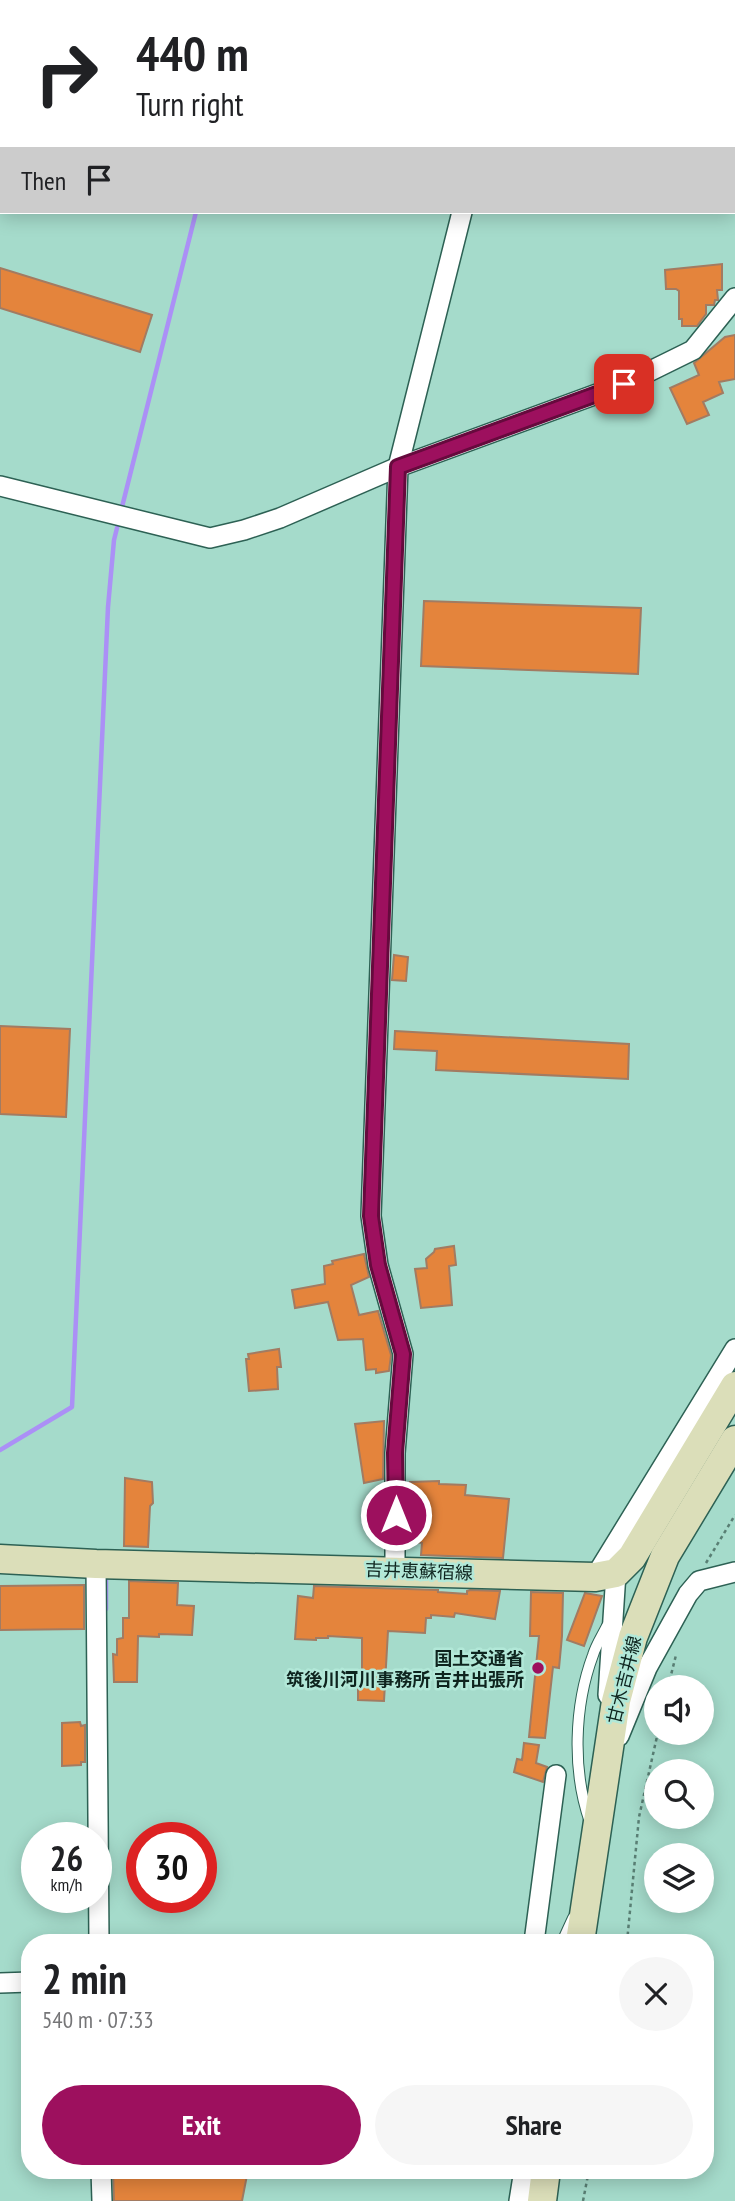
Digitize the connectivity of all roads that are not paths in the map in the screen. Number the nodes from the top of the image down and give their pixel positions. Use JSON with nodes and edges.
{"nodes":[{"id":1,"x":461,"y":214,"type":"edge"},
{"id":2,"x":735,"y":298,"type":"edge"},
{"id":3,"x":398,"y":467,"type":"junction"},
{"id":4,"x":0,"y":486,"type":"edge"},
{"id":5,"x":735,"y":1349,"type":"edge"},
{"id":6,"x":735,"y":1386,"type":"edge"},
{"id":7,"x":735,"y":1440,"type":"edge"},
{"id":8,"x":0,"y":1559,"type":"edge"},
{"id":9,"x":96,"y":1564,"type":"junction"},
{"id":10,"x":396,"y":1570,"type":"junction"},
{"id":11,"x":735,"y":1572,"type":"edge"},
{"id":12,"x":606,"y":1575,"type":"junction"},
{"id":13,"x":614,"y":1613,"type":"junction"},
{"id":14,"x":556,"y":1774,"type":"dead end"},
{"id":15,"x":602,"y":1779,"type":"junction"},
{"id":16,"x":596,"y":1840,"type":"junction"},
{"id":17,"x":588,"y":1886,"type":"junction"},
{"id":18,"x":99,"y":1934,"type":"edge"},
{"id":19,"x":535,"y":1934,"type":"edge"},
{"id":20,"x":566,"y":1934,"type":"edge"},
{"id":21,"x":581,"y":1934,"type":"edge"},
{"id":22,"x":21,"y":1982,"type":"edge"},
{"id":23,"x":0,"y":1983,"type":"edge"},
{"id":24,"x":102,"y":2179,"type":"edge"},
{"id":25,"x":523,"y":2179,"type":"edge"},
{"id":26,"x":545,"y":2179,"type":"edge"},
{"id":27,"x":102,"y":2201,"type":"edge"},
{"id":28,"x":519,"y":2201,"type":"edge"},
{"id":29,"x":542,"y":2201,"type":"edge"}],
"edges":[{"from":1,"to":3,"type":"street"},
{"from":2,"to":3,"type":"street"},
{"from":3,"to":4,"type":"street"},
{"from":3,"to":10,"type":"street"},
{"from":5,"to":12,"type":"street"},
{"from":6,"to":12,"type":"main road"},
{"from":7,"to":15,"type":"main road","name":"甘木吉井線"},
{"from":8,"to":9,"type":"main road","name":"吉井恵蘇宿線"},
{"from":9,"to":10,"type":"main road","name":"吉井恵蘇宿線"},
{"from":9,"to":18,"type":"street"},
{"from":10,"to":12,"type":"main road","name":"吉井恵蘇宿線"},
{"from":11,"to":15,"type":"street"},
{"from":12,"to":13,"type":"street"},
{"from":13,"to":15,"type":"street"},
{"from":13,"to":16,"type":"lane"},
{"from":14,"to":19,"type":"street"},
{"from":15,"to":16,"type":"main road","name":"甘木吉井線"},
{"from":16,"to":17,"type":"main road","name":"甘木吉井線"},
{"from":17,"to":20,"type":"lane"},
{"from":17,"to":21,"type":"main road","name":"甘木吉井線"},
{"from":22,"to":23,"type":"street"},
{"from":24,"to":27,"type":"street"},
{"from":25,"to":28,"type":"street"},
{"from":26,"to":29,"type":"main road"}]}
